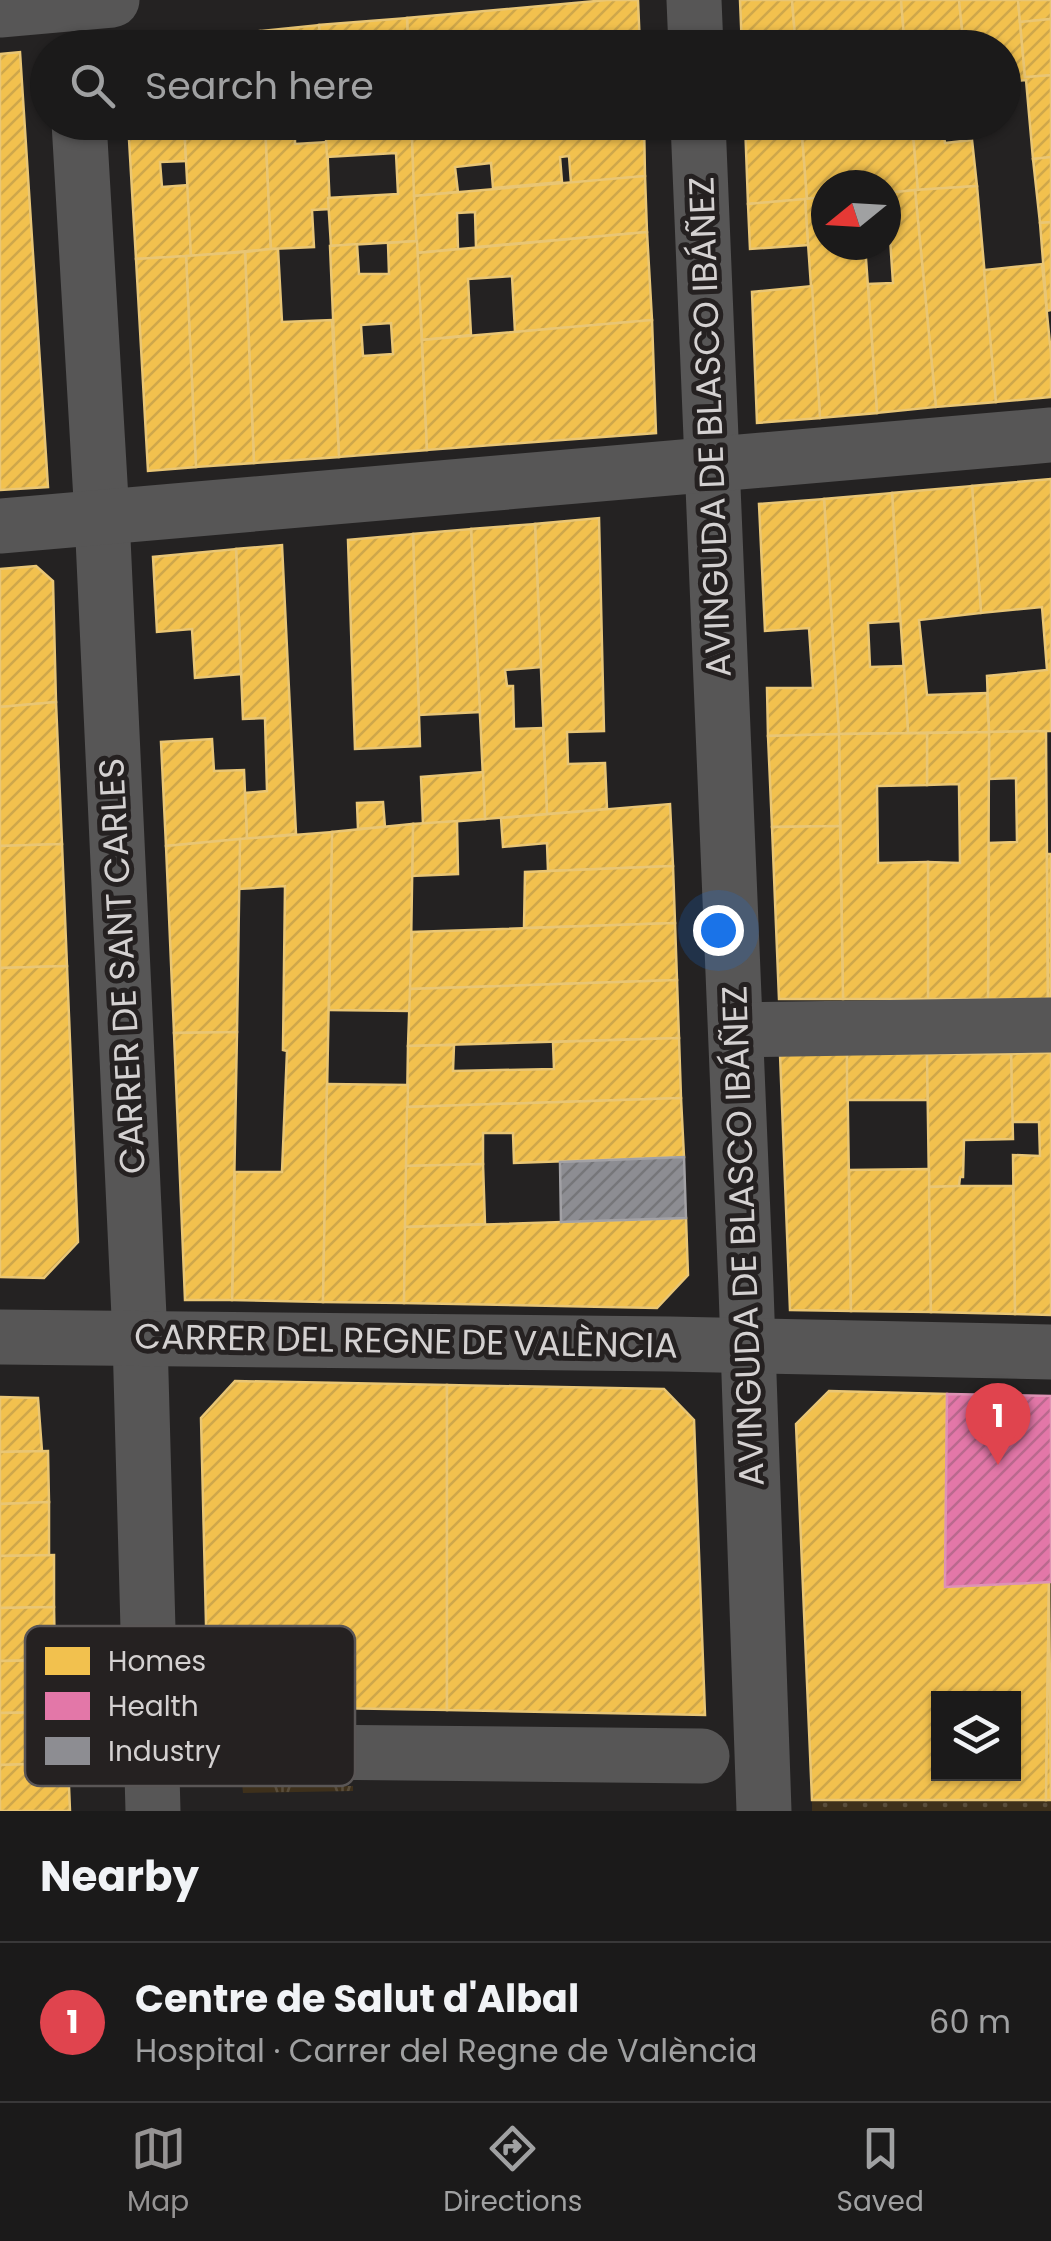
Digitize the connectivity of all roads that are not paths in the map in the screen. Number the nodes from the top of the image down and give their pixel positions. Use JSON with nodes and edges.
{"nodes":[{"id":1,"x":694,"y":0,"type":"edge"},
{"id":2,"x":0,"y":10,"type":"edge"},
{"id":3,"x":82,"y":13,"type":"edge"},
{"id":4,"x":695,"y":30,"type":"edge"},
{"id":5,"x":80,"y":140,"type":"edge"},
{"id":6,"x":699,"y":140,"type":"edge"},
{"id":7,"x":1051,"y":435,"type":"edge"},
{"id":8,"x":710,"y":465,"type":"junction"},
{"id":9,"x":102,"y":516,"type":"junction"},
{"id":10,"x":0,"y":526,"type":"edge"},
{"id":11,"x":1051,"y":1025,"type":"edge"},
{"id":12,"x":736,"y":1030,"type":"junction"},
{"id":13,"x":0,"y":1337,"type":"edge"},
{"id":14,"x":140,"y":1338,"type":"junction"},
{"id":15,"x":748,"y":1345,"type":"junction"},
{"id":16,"x":1051,"y":1352,"type":"edge"},
{"id":17,"x":148,"y":1626,"type":"edge"},
{"id":18,"x":355,"y":1752,"type":"edge"},
{"id":19,"x":702,"y":1756,"type":"dead end"},
{"id":20,"x":152,"y":1786,"type":"edge"},
{"id":21,"x":153,"y":1811,"type":"edge"},
{"id":22,"x":764,"y":1811,"type":"edge"}],
"edges":[{"from":1,"to":4,"type":"street"},
{"from":2,"to":3,"type":"street"},
{"from":5,"to":9,"type":"street","name":"CARRER DE SANT CARLES"},
{"from":6,"to":8,"type":"street","name":"AVINGUDA DE BLASCO IBÁÑEZ"},
{"from":7,"to":8,"type":"street"},
{"from":8,"to":9,"type":"street"},
{"from":8,"to":12,"type":"street","name":"AVINGUDA DE BLASCO IBÁÑEZ"},
{"from":9,"to":10,"type":"street"},
{"from":9,"to":14,"type":"street","name":"CARRER DE SANT CARLES"},
{"from":11,"to":12,"type":"street"},
{"from":12,"to":15,"type":"street","name":"AVINGUDA DE BLASCO IBÁÑEZ"},
{"from":13,"to":14,"type":"street","name":"CARRER DEL REGNE DE VALÈNCIA"},
{"from":14,"to":15,"type":"street","name":"CARRER DEL REGNE DE VALÈNCIA"},
{"from":14,"to":17,"type":"street","name":"CARRER DE SANT CARLES"},
{"from":15,"to":16,"type":"street","name":"CARRER DEL REGNE DE VALÈNCIA"},
{"from":15,"to":22,"type":"street","name":"AVINGUDA DE BLASCO IBÁÑEZ"},
{"from":18,"to":19,"type":"street"},
{"from":20,"to":21,"type":"street","name":"CARRER DE SANT CARLES"}]}
